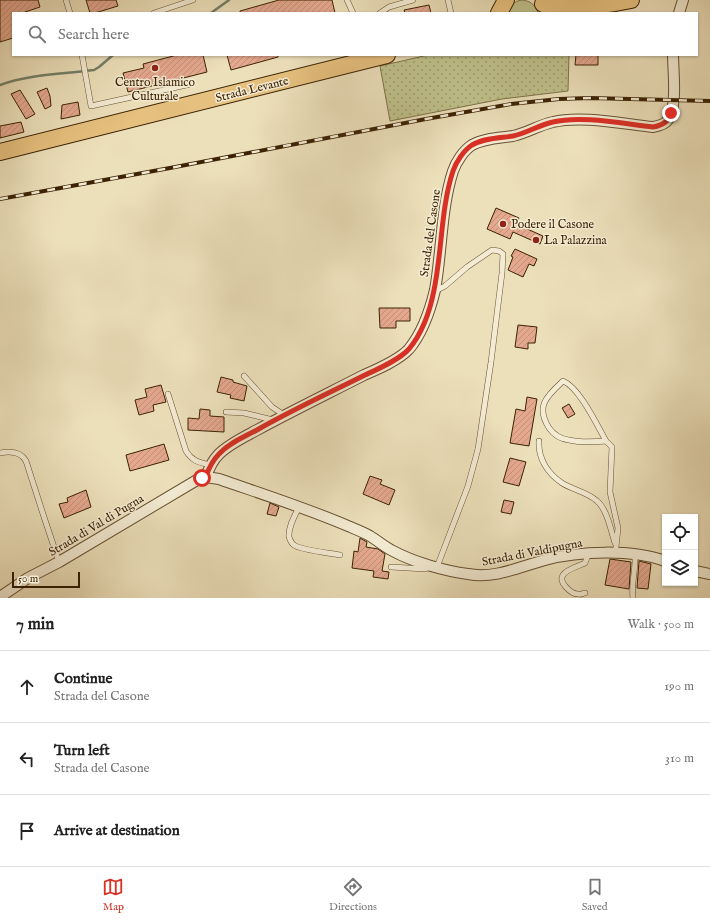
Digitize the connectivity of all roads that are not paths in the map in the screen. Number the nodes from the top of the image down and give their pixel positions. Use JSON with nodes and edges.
{"nodes":[{"id":1,"x":66,"y":0,"type":"edge"},
{"id":2,"x":193,"y":0,"type":"edge"},
{"id":3,"x":347,"y":0,"type":"edge"},
{"id":4,"x":413,"y":0,"type":"edge"},
{"id":5,"x":448,"y":0,"type":"edge"},
{"id":6,"x":506,"y":0,"type":"edge"},
{"id":7,"x":630,"y":0,"type":"edge"},
{"id":8,"x":683,"y":0,"type":"edge"},
{"id":9,"x":543,"y":6,"type":"edge"},
{"id":10,"x":583,"y":6,"type":"junction"},
{"id":11,"x":70,"y":12,"type":"edge"},
{"id":12,"x":157,"y":12,"type":"edge"},
{"id":13,"x":353,"y":12,"type":"edge"},
{"id":14,"x":382,"y":12,"type":"edge"},
{"id":15,"x":451,"y":12,"type":"edge"},
{"id":16,"x":500,"y":12,"type":"edge"},
{"id":17,"x":568,"y":12,"type":"edge"},
{"id":18,"x":679,"y":12,"type":"edge"},
{"id":19,"x":82,"y":56,"type":"edge"},
{"id":20,"x":379,"y":56,"type":"edge"},
{"id":21,"x":673,"y":56,"type":"edge"},
{"id":22,"x":191,"y":84,"type":"dead end"},
{"id":23,"x":0,"y":152,"type":"edge"},
{"id":24,"x":434,"y":291,"type":"junction"},
{"id":25,"x":244,"y":376,"type":"dead end"},
{"id":26,"x":168,"y":394,"type":"dead end"},
{"id":27,"x":226,"y":412,"type":"dead end"},
{"id":28,"x":284,"y":416,"type":"junction"},
{"id":29,"x":274,"y":420,"type":"junction"},
{"id":30,"x":539,"y":441,"type":"dead end"},
{"id":31,"x":606,"y":441,"type":"junction"},
{"id":32,"x":0,"y":453,"type":"edge"},
{"id":33,"x":210,"y":465,"type":"junction"},
{"id":34,"x":206,"y":476,"type":"junction"},
{"id":35,"x":298,"y":507,"type":"junction"},
{"id":36,"x":617,"y":550,"type":"junction"},
{"id":37,"x":589,"y":554,"type":"junction"},
{"id":38,"x":340,"y":555,"type":"dead end"},
{"id":39,"x":635,"y":555,"type":"junction"},
{"id":40,"x":662,"y":560,"type":"edge"},
{"id":41,"x":59,"y":562,"type":"junction"},
{"id":42,"x":435,"y":566,"type":"junction"},
{"id":43,"x":391,"y":567,"type":"dead end"},
{"id":44,"x":698,"y":572,"type":"edge"},
{"id":45,"x":710,"y":574,"type":"edge"},
{"id":46,"x":585,"y":593,"type":"dead end"},
{"id":47,"x":0,"y":597,"type":"edge"},
{"id":48,"x":633,"y":598,"type":"edge"}],
"edges":[{"from":1,"to":11,"type":"lane"},
{"from":2,"to":12,"type":"lane"},
{"from":3,"to":13,"type":"lane"},
{"from":4,"to":14,"type":"lane"},
{"from":5,"to":15,"type":"lane"},
{"from":6,"to":16,"type":"main road"},
{"from":7,"to":10,"type":"main road"},
{"from":8,"to":18,"type":"street"},
{"from":9,"to":10,"type":"main road"},
{"from":10,"to":17,"type":"main road"},
{"from":19,"to":22,"type":"lane"},
{"from":20,"to":23,"type":"main road","name":"Strada Levante"},
{"from":21,"to":24,"type":"street","name":"Strada del Casone"},
{"from":24,"to":28,"type":"street","name":"Strada del Casone"},
{"from":24,"to":42,"type":"lane"},
{"from":25,"to":28,"type":"lane"},
{"from":26,"to":33,"type":"lane"},
{"from":27,"to":29,"type":"lane"},
{"from":28,"to":29,"type":"street","name":"Strada del Casone"},
{"from":29,"to":33,"type":"street","name":"Strada del Casone"},
{"from":30,"to":36,"type":"lane"},
{"from":31,"to":31,"type":"lane"},
{"from":31,"to":36,"type":"lane"},
{"from":32,"to":41,"type":"lane"},
{"from":33,"to":34,"type":"street","name":"Strada del Casone"},
{"from":34,"to":35,"type":"street","name":"Strada di Valdipugna"},
{"from":34,"to":41,"type":"street","name":"Strada di Val di Pugna"},
{"from":35,"to":38,"type":"lane"},
{"from":35,"to":42,"type":"street","name":"Strada di Valdipugna"},
{"from":36,"to":37,"type":"street","name":"Strada di Valdipugna"},
{"from":36,"to":39,"type":"street","name":"Strada di Valdipugna"},
{"from":37,"to":42,"type":"street","name":"Strada di Valdipugna"},
{"from":37,"to":46,"type":"lane"},
{"from":39,"to":40,"type":"street","name":"Strada di Valdipugna"},
{"from":39,"to":48,"type":"lane"},
{"from":41,"to":47,"type":"street","name":"Strada di Val di Pugna"},
{"from":42,"to":43,"type":"lane"},
{"from":44,"to":45,"type":"street"}]}
